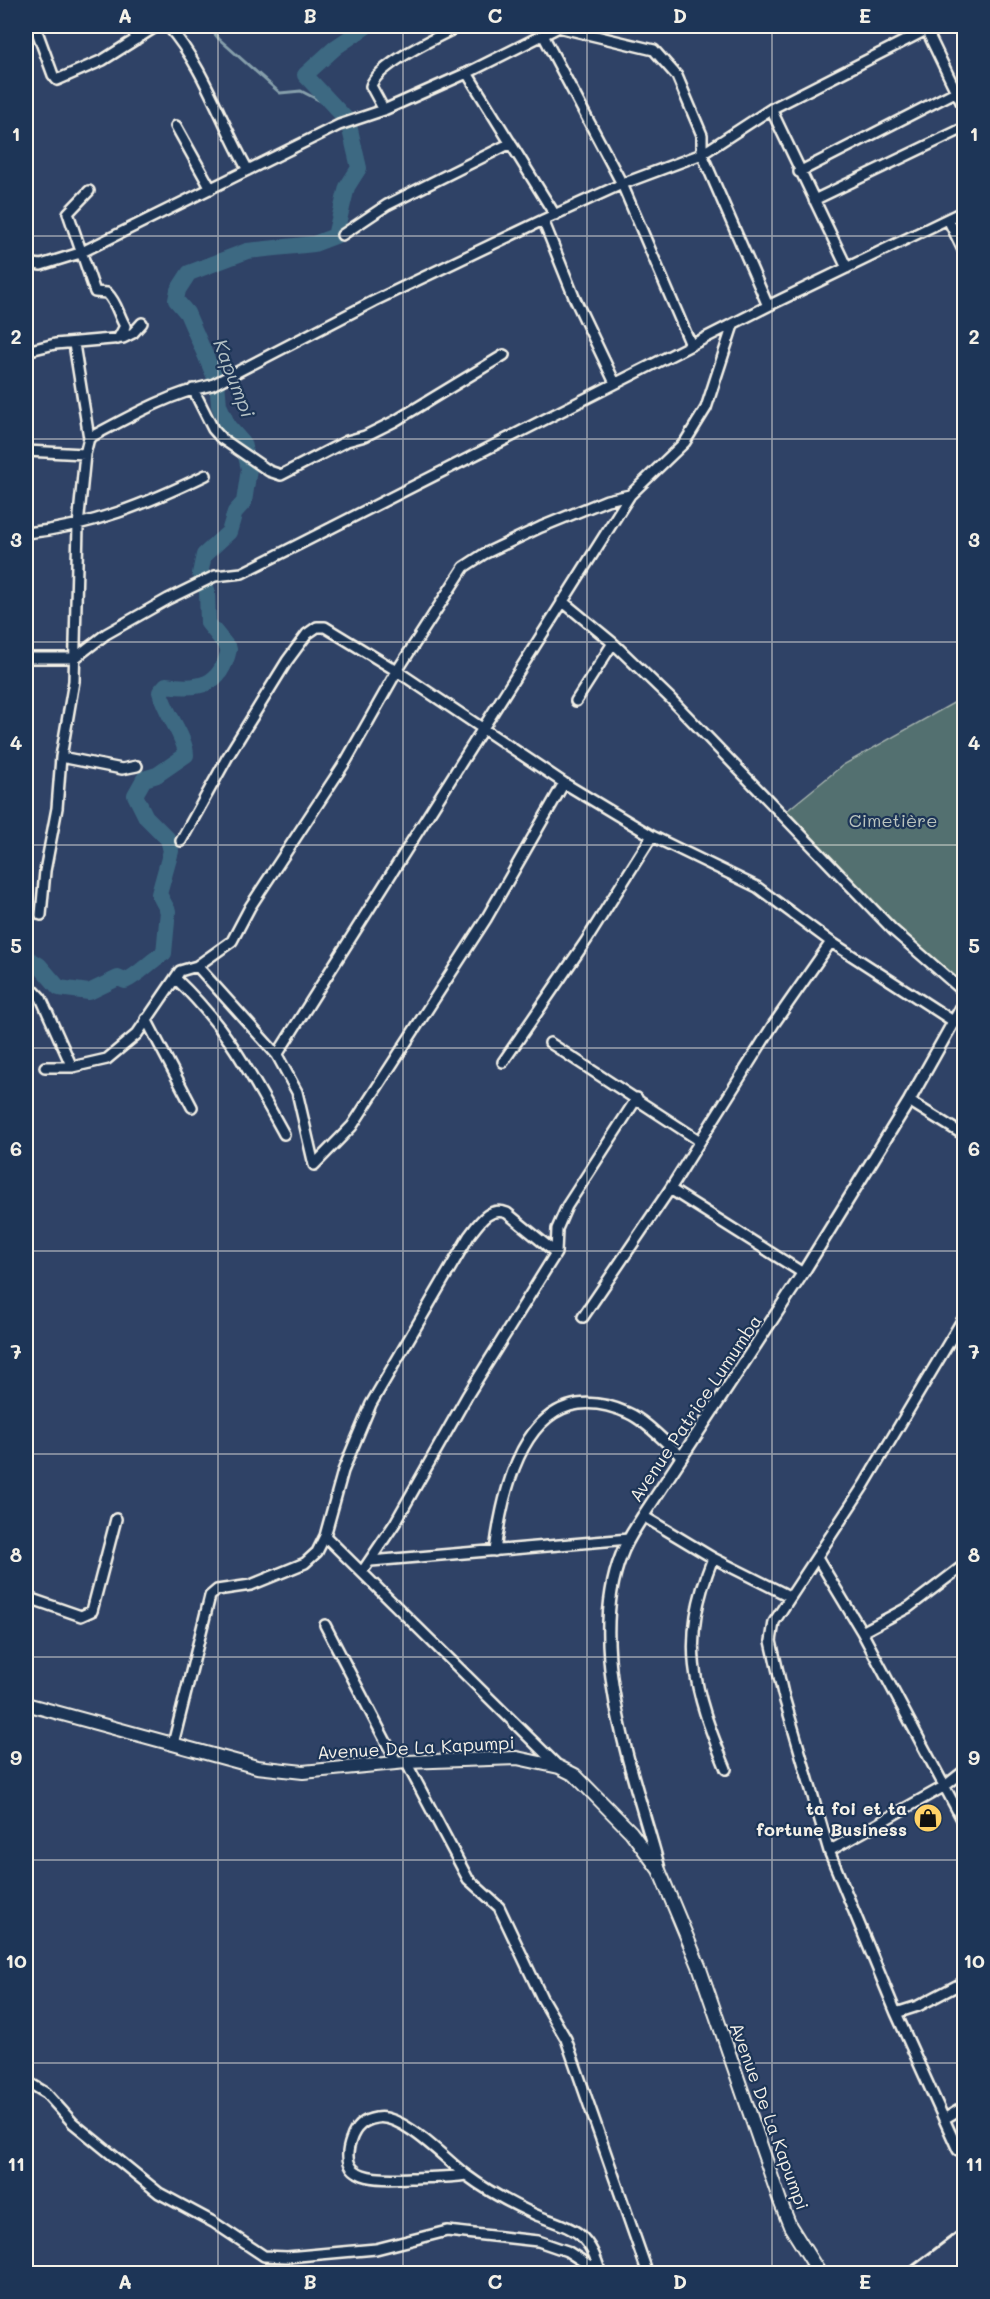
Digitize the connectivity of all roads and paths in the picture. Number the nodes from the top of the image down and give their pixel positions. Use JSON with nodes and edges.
{"nodes":[{"id":1,"x":35,"y":26,"type":"edge"},
{"id":2,"x":130,"y":26,"type":"edge"},
{"id":3,"x":158,"y":26,"type":"edge"},
{"id":4,"x":168,"y":26,"type":"edge"},
{"id":5,"x":460,"y":26,"type":"edge"},
{"id":6,"x":559,"y":26,"type":"edge"},
{"id":7,"x":925,"y":28,"type":"edge"},
{"id":8,"x":543,"y":35,"type":"junction"},
{"id":9,"x":137,"y":39,"type":"junction"},
{"id":10,"x":467,"y":73,"type":"junction"},
{"id":11,"x":957,"y":91,"type":"junction"},
{"id":12,"x":964,"y":108,"type":"edge"},
{"id":13,"x":771,"y":109,"type":"junction"},
{"id":14,"x":384,"y":110,"type":"junction"},
{"id":15,"x":176,"y":126,"type":"dead end"},
{"id":16,"x":964,"y":128,"type":"edge"},
{"id":17,"x":511,"y":143,"type":"junction"},
{"id":18,"x":702,"y":154,"type":"junction"},
{"id":19,"x":248,"y":170,"type":"junction"},
{"id":20,"x":799,"y":172,"type":"junction"},
{"id":21,"x":622,"y":184,"type":"junction"},
{"id":22,"x":211,"y":189,"type":"junction"},
{"id":23,"x":89,"y":191,"type":"dead end"},
{"id":24,"x":814,"y":200,"type":"junction"},
{"id":25,"x":964,"y":211,"type":"edge"},
{"id":26,"x":555,"y":215,"type":"junction"},
{"id":27,"x":948,"y":219,"type":"junction"},
{"id":28,"x":543,"y":220,"type":"junction"},
{"id":29,"x":342,"y":235,"type":"dead end"},
{"id":30,"x":964,"y":252,"type":"edge"},
{"id":31,"x":80,"y":253,"type":"junction"},
{"id":32,"x":26,"y":263,"type":"edge"},
{"id":33,"x":847,"y":268,"type":"junction"},
{"id":34,"x":768,"y":306,"type":"junction"},
{"id":35,"x":142,"y":323,"type":"dead end"},
{"id":36,"x":733,"y":325,"type":"junction"},
{"id":37,"x":117,"y":339,"type":"junction"},
{"id":38,"x":74,"y":344,"type":"junction"},
{"id":39,"x":691,"y":345,"type":"junction"},
{"id":40,"x":26,"y":351,"type":"edge"},
{"id":41,"x":504,"y":355,"type":"dead end"},
{"id":42,"x":615,"y":383,"type":"junction"},
{"id":43,"x":194,"y":389,"type":"junction"},
{"id":44,"x":89,"y":438,"type":"junction"},
{"id":45,"x":26,"y":451,"type":"edge"},
{"id":46,"x":85,"y":454,"type":"junction"},
{"id":47,"x":206,"y":475,"type":"dead end"},
{"id":48,"x":630,"y":495,"type":"junction"},
{"id":49,"x":78,"y":525,"type":"junction"},
{"id":50,"x":26,"y":532,"type":"edge"},
{"id":51,"x":562,"y":601,"type":"junction"},
{"id":52,"x":613,"y":643,"type":"junction"},
{"id":53,"x":26,"y":658,"type":"edge"},
{"id":54,"x":75,"y":658,"type":"junction"},
{"id":55,"x":397,"y":671,"type":"junction"},
{"id":56,"x":576,"y":700,"type":"dead end"},
{"id":57,"x":482,"y":728,"type":"junction"},
{"id":58,"x":61,"y":757,"type":"junction"},
{"id":59,"x":137,"y":766,"type":"dead end"},
{"id":60,"x":564,"y":783,"type":"junction"},
{"id":61,"x":652,"y":836,"type":"junction"},
{"id":62,"x":182,"y":841,"type":"dead end"},
{"id":63,"x":41,"y":915,"type":"dead end"},
{"id":64,"x":831,"y":942,"type":"junction"},
{"id":65,"x":197,"y":966,"type":"junction"},
{"id":66,"x":175,"y":978,"type":"junction"},
{"id":67,"x":26,"y":982,"type":"edge"},
{"id":68,"x":964,"y":992,"type":"edge"},
{"id":69,"x":964,"y":1003,"type":"edge"},
{"id":70,"x":146,"y":1019,"type":"junction"},
{"id":71,"x":953,"y":1022,"type":"junction"},
{"id":72,"x":550,"y":1042,"type":"dead end"},
{"id":73,"x":277,"y":1055,"type":"junction"},
{"id":74,"x":504,"y":1062,"type":"dead end"},
{"id":75,"x":45,"y":1067,"type":"dead end"},
{"id":76,"x":72,"y":1067,"type":"junction"},
{"id":77,"x":637,"y":1098,"type":"junction"},
{"id":78,"x":909,"y":1101,"type":"junction"},
{"id":79,"x":192,"y":1107,"type":"dead end"},
{"id":80,"x":284,"y":1134,"type":"dead end"},
{"id":81,"x":964,"y":1135,"type":"edge"},
{"id":82,"x":700,"y":1141,"type":"junction"},
{"id":83,"x":670,"y":1189,"type":"junction"},
{"id":84,"x":556,"y":1253,"type":"junction"},
{"id":85,"x":803,"y":1273,"type":"junction"},
{"id":86,"x":584,"y":1317,"type":"dead end"},
{"id":87,"x":964,"y":1317,"type":"edge"},
{"id":88,"x":682,"y":1457,"type":"junction"},
{"id":89,"x":643,"y":1516,"type":"junction"},
{"id":90,"x":116,"y":1519,"type":"dead end"},
{"id":91,"x":325,"y":1536,"type":"junction"},
{"id":92,"x":629,"y":1539,"type":"junction"},
{"id":93,"x":495,"y":1551,"type":"junction"},
{"id":94,"x":817,"y":1557,"type":"junction"},
{"id":95,"x":713,"y":1558,"type":"junction"},
{"id":96,"x":371,"y":1561,"type":"junction"},
{"id":97,"x":964,"y":1565,"type":"edge"},
{"id":98,"x":362,"y":1572,"type":"junction"},
{"id":99,"x":789,"y":1596,"type":"junction"},
{"id":100,"x":26,"y":1600,"type":"edge"},
{"id":101,"x":325,"y":1625,"type":"dead end"},
{"id":102,"x":862,"y":1632,"type":"junction"},
{"id":103,"x":26,"y":1704,"type":"edge"},
{"id":104,"x":173,"y":1744,"type":"junction"},
{"id":105,"x":402,"y":1762,"type":"junction"},
{"id":106,"x":559,"y":1767,"type":"junction"},
{"id":107,"x":726,"y":1769,"type":"dead end"},
{"id":108,"x":964,"y":1771,"type":"edge"},
{"id":109,"x":945,"y":1786,"type":"junction"},
{"id":110,"x":964,"y":1823,"type":"edge"},
{"id":111,"x":829,"y":1851,"type":"junction"},
{"id":112,"x":659,"y":1870,"type":"junction"},
{"id":113,"x":964,"y":1982,"type":"edge"},
{"id":114,"x":896,"y":2013,"type":"junction"},
{"id":115,"x":26,"y":2081,"type":"edge"},
{"id":116,"x":964,"y":2107,"type":"edge"},
{"id":117,"x":944,"y":2119,"type":"junction"},
{"id":118,"x":958,"y":2150,"type":"dead end"},
{"id":119,"x":466,"y":2175,"type":"junction"},
{"id":120,"x":26,"y":2259,"type":"edge"},
{"id":121,"x":818,"y":2271,"type":"edge"},
{"id":122,"x":601,"y":2273,"type":"edge"},
{"id":123,"x":29,"y":2274,"type":"edge"},
{"id":124,"x":648,"y":2274,"type":"edge"},
{"id":125,"x":803,"y":2274,"type":"edge"}],
"edges":[{"from":1,"to":9,"type":"street"},
{"from":2,"to":9,"type":"street"},
{"from":3,"to":9,"type":"street"},
{"from":4,"to":19,"type":"street"},
{"from":5,"to":14,"type":"street"},
{"from":6,"to":8,"type":"street"},
{"from":6,"to":18,"type":"street"},
{"from":7,"to":11,"type":"street"},
{"from":7,"to":13,"type":"street"},
{"from":8,"to":10,"type":"street"},
{"from":8,"to":21,"type":"street"},
{"from":10,"to":14,"type":"street"},
{"from":10,"to":17,"type":"street"},
{"from":11,"to":12,"type":"street"},
{"from":11,"to":20,"type":"street"},
{"from":13,"to":18,"type":"street"},
{"from":13,"to":20,"type":"street"},
{"from":14,"to":19,"type":"street"},
{"from":15,"to":22,"type":"street"},
{"from":16,"to":24,"type":"street"},
{"from":17,"to":26,"type":"street"},
{"from":17,"to":29,"type":"street"},
{"from":18,"to":21,"type":"street"},
{"from":18,"to":34,"type":"street"},
{"from":19,"to":22,"type":"street"},
{"from":20,"to":24,"type":"street"},
{"from":21,"to":26,"type":"street"},
{"from":21,"to":39,"type":"street"},
{"from":22,"to":31,"type":"street"},
{"from":23,"to":31,"type":"street"},
{"from":24,"to":33,"type":"street"},
{"from":25,"to":27,"type":"street"},
{"from":26,"to":28,"type":"street"},
{"from":27,"to":30,"type":"street"},
{"from":27,"to":33,"type":"street"},
{"from":28,"to":42,"type":"street"},
{"from":28,"to":43,"type":"street"},
{"from":31,"to":32,"type":"street"},
{"from":31,"to":37,"type":"street"},
{"from":33,"to":34,"type":"street"},
{"from":34,"to":36,"type":"street"},
{"from":35,"to":37,"type":"street"},
{"from":36,"to":39,"type":"street"},
{"from":36,"to":48,"type":"street"},
{"from":37,"to":38,"type":"street"},
{"from":38,"to":40,"type":"street"},
{"from":38,"to":44,"type":"street"},
{"from":39,"to":42,"type":"street"},
{"from":41,"to":43,"type":"street"},
{"from":42,"to":54,"type":"street"},
{"from":43,"to":44,"type":"street"},
{"from":44,"to":46,"type":"street"},
{"from":45,"to":46,"type":"street"},
{"from":46,"to":49,"type":"street"},
{"from":47,"to":49,"type":"street"},
{"from":48,"to":51,"type":"street"},
{"from":48,"to":55,"type":"street"},
{"from":49,"to":50,"type":"street"},
{"from":49,"to":54,"type":"street"},
{"from":51,"to":52,"type":"street"},
{"from":51,"to":57,"type":"street"},
{"from":52,"to":56,"type":"street"},
{"from":52,"to":68,"type":"street"},
{"from":53,"to":54,"type":"street"},
{"from":54,"to":58,"type":"street"},
{"from":55,"to":57,"type":"street"},
{"from":55,"to":62,"type":"street"},
{"from":55,"to":65,"type":"street"},
{"from":57,"to":60,"type":"street"},
{"from":57,"to":73,"type":"street"},
{"from":58,"to":59,"type":"street"},
{"from":58,"to":63,"type":"street"},
{"from":60,"to":61,"type":"street"},
{"from":60,"to":73,"type":"street"},
{"from":61,"to":64,"type":"street"},
{"from":61,"to":74,"type":"street"},
{"from":64,"to":71,"type":"street"},
{"from":64,"to":82,"type":"street"},
{"from":65,"to":66,"type":"street"},
{"from":65,"to":73,"type":"street"},
{"from":66,"to":70,"type":"street"},
{"from":66,"to":80,"type":"street"},
{"from":67,"to":76,"type":"street"},
{"from":69,"to":71,"type":"street","name":"Avenue Patrice Lumumba"},
{"from":70,"to":76,"type":"street"},
{"from":70,"to":79,"type":"street"},
{"from":71,"to":78,"type":"street","name":"Avenue Patrice Lumumba"},
{"from":72,"to":77,"type":"street"},
{"from":75,"to":76,"type":"street"},
{"from":77,"to":82,"type":"street"},
{"from":77,"to":84,"type":"street"},
{"from":78,"to":81,"type":"street"},
{"from":78,"to":85,"type":"street","name":"Avenue Patrice Lumumba"},
{"from":82,"to":83,"type":"street"},
{"from":83,"to":85,"type":"street"},
{"from":83,"to":86,"type":"street"},
{"from":84,"to":91,"type":"street"},
{"from":84,"to":96,"type":"street"},
{"from":85,"to":88,"type":"street","name":"Avenue Patrice Lumumba"},
{"from":87,"to":94,"type":"street"},
{"from":88,"to":89,"type":"street","name":"Avenue Patrice Lumumba"},
{"from":88,"to":93,"type":"street"},
{"from":89,"to":92,"type":"street","name":"Avenue Patrice Lumumba"},
{"from":89,"to":95,"type":"street"},
{"from":90,"to":100,"type":"street"},
{"from":91,"to":98,"type":"street"},
{"from":91,"to":104,"type":"street"},
{"from":92,"to":93,"type":"street"},
{"from":92,"to":112,"type":"street","name":"Avenue Patrice Lumumba"},
{"from":93,"to":96,"type":"street"},
{"from":94,"to":99,"type":"street"},
{"from":94,"to":102,"type":"street"},
{"from":95,"to":99,"type":"street"},
{"from":95,"to":107,"type":"street"},
{"from":96,"to":98,"type":"street"},
{"from":97,"to":102,"type":"street"},
{"from":98,"to":106,"type":"street"},
{"from":99,"to":111,"type":"street"},
{"from":101,"to":105,"type":"street"},
{"from":102,"to":109,"type":"street"},
{"from":103,"to":104,"type":"main road","name":"Avenue De La Kapumpi"},
{"from":104,"to":105,"type":"main road","name":"Avenue De La Kapumpi"},
{"from":105,"to":106,"type":"main road","name":"Avenue De La Kapumpi"},
{"from":105,"to":124,"type":"street"},
{"from":106,"to":112,"type":"main road","name":"Avenue De La Kapumpi"},
{"from":108,"to":109,"type":"street"},
{"from":109,"to":110,"type":"street"},
{"from":109,"to":111,"type":"street"},
{"from":111,"to":114,"type":"street"},
{"from":112,"to":121,"type":"main road","name":"Avenue De La Kapumpi"},
{"from":113,"to":114,"type":"street"},
{"from":114,"to":117,"type":"street"},
{"from":115,"to":122,"type":"street"},
{"from":116,"to":117,"type":"street"},
{"from":117,"to":118,"type":"street"},
{"from":119,"to":119,"type":"street"},
{"from":119,"to":122,"type":"street"},
{"from":120,"to":123,"type":"street"},
{"from":121,"to":125,"type":"street"}]}
